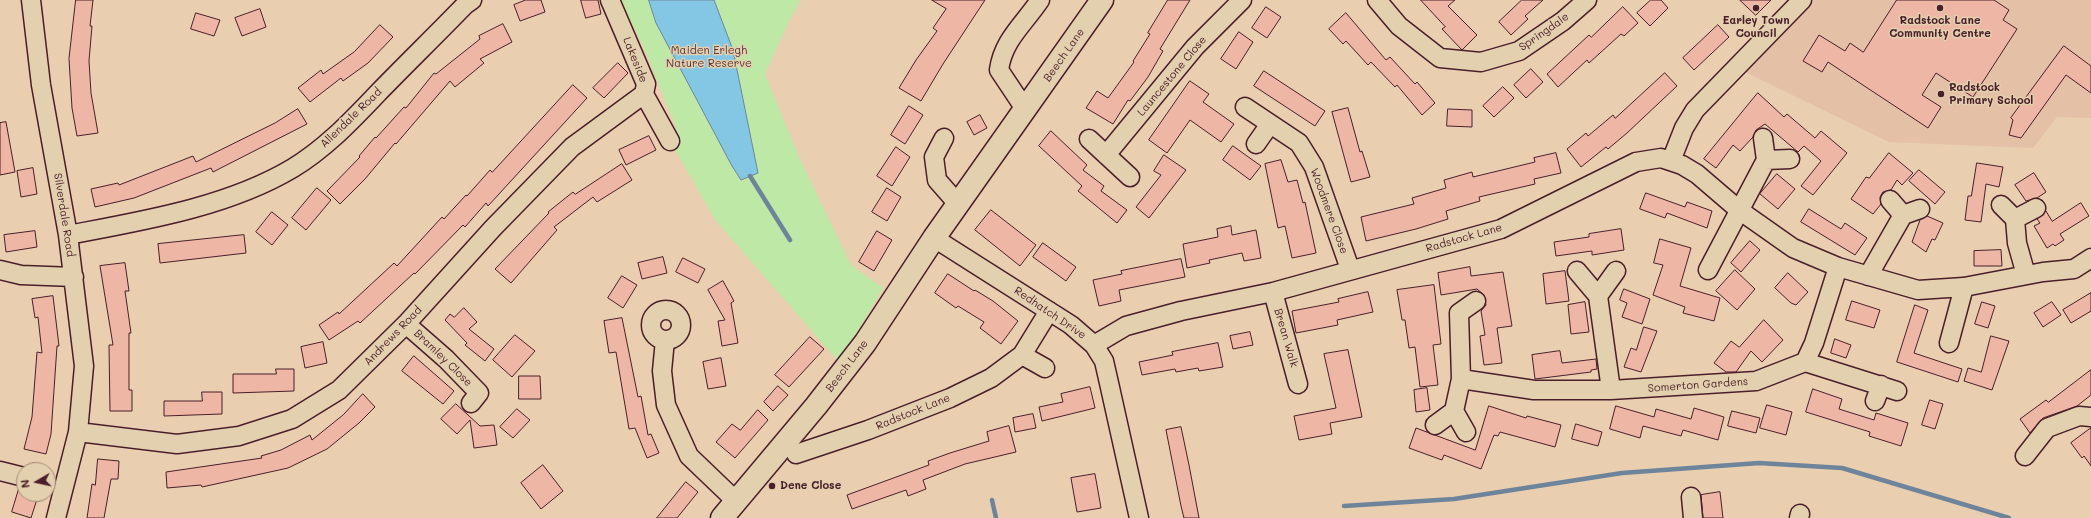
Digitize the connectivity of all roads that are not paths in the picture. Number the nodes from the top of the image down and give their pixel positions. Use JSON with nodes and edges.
{"nodes":[{"id":1,"x":31,"y":0,"type":"edge"},
{"id":2,"x":610,"y":0,"type":"edge"},
{"id":3,"x":1040,"y":0,"type":"edge"},
{"id":4,"x":1102,"y":0,"type":"edge"},
{"id":5,"x":1242,"y":0,"type":"edge"},
{"id":6,"x":1377,"y":0,"type":"edge"},
{"id":7,"x":1587,"y":0,"type":"edge"},
{"id":8,"x":1802,"y":0,"type":"edge"},
{"id":9,"x":466,"y":2,"type":"edge"},
{"id":10,"x":644,"y":94,"type":"junction"},
{"id":11,"x":1245,"y":108,"type":"dead end"},
{"id":12,"x":1025,"y":109,"type":"junction"},
{"id":13,"x":1270,"y":124,"type":"junction"},
{"id":14,"x":944,"y":138,"type":"dead end"},
{"id":15,"x":1763,"y":138,"type":"dead end"},
{"id":16,"x":1089,"y":139,"type":"dead end"},
{"id":17,"x":670,"y":141,"type":"dead end"},
{"id":18,"x":1256,"y":144,"type":"dead end"},
{"id":19,"x":1106,"y":155,"type":"junction"},
{"id":20,"x":1790,"y":159,"type":"dead end"},
{"id":21,"x":1766,"y":160,"type":"junction"},
{"id":22,"x":1671,"y":161,"type":"junction"},
{"id":23,"x":1130,"y":177,"type":"dead end"},
{"id":24,"x":1890,"y":200,"type":"dead end"},
{"id":25,"x":958,"y":204,"type":"junction"},
{"id":26,"x":2001,"y":205,"type":"dead end"},
{"id":27,"x":2036,"y":208,"type":"dead end"},
{"id":28,"x":1920,"y":209,"type":"dead end"},
{"id":29,"x":1739,"y":210,"type":"junction"},
{"id":30,"x":1903,"y":215,"type":"junction"},
{"id":31,"x":2014,"y":219,"type":"junction"},
{"id":32,"x":68,"y":235,"type":"junction"},
{"id":33,"x":934,"y":238,"type":"junction"},
{"id":34,"x":2091,"y":258,"type":"edge"},
{"id":35,"x":1838,"y":267,"type":"junction"},
{"id":36,"x":1350,"y":269,"type":"junction"},
{"id":37,"x":0,"y":270,"type":"edge"},
{"id":38,"x":1708,"y":270,"type":"dead end"},
{"id":39,"x":1577,"y":271,"type":"dead end"},
{"id":40,"x":1616,"y":272,"type":"dead end"},
{"id":41,"x":2026,"y":275,"type":"junction"},
{"id":42,"x":1868,"y":276,"type":"junction"},
{"id":43,"x":74,"y":277,"type":"junction"},
{"id":44,"x":1964,"y":286,"type":"junction"},
{"id":45,"x":1273,"y":292,"type":"junction"},
{"id":46,"x":1598,"y":296,"type":"junction"},
{"id":47,"x":1476,"y":301,"type":"dead end"},
{"id":48,"x":1049,"y":311,"type":"junction"},
{"id":49,"x":406,"y":324,"type":"junction"},
{"id":50,"x":665,"y":340,"type":"dead end"},
{"id":51,"x":1949,"y":343,"type":"dead end"},
{"id":52,"x":1094,"y":344,"type":"junction"},
{"id":53,"x":1022,"y":355,"type":"junction"},
{"id":54,"x":1805,"y":362,"type":"junction"},
{"id":55,"x":1045,"y":368,"type":"dead end"},
{"id":56,"x":1461,"y":379,"type":"junction"},
{"id":57,"x":1298,"y":384,"type":"dead end"},
{"id":58,"x":1611,"y":390,"type":"junction"},
{"id":59,"x":1884,"y":392,"type":"dead end"},
{"id":60,"x":480,"y":393,"type":"dead end"},
{"id":61,"x":1454,"y":411,"type":"junction"},
{"id":62,"x":2091,"y":417,"type":"edge"},
{"id":63,"x":1435,"y":425,"type":"dead end"},
{"id":64,"x":78,"y":432,"type":"junction"},
{"id":65,"x":1466,"y":432,"type":"dead end"},
{"id":66,"x":796,"y":454,"type":"dead end"},
{"id":67,"x":2025,"y":456,"type":"dead end"},
{"id":68,"x":0,"y":471,"type":"edge"},
{"id":69,"x":16,"y":475,"type":"edge"},
{"id":70,"x":56,"y":485,"type":"edge"},
{"id":71,"x":1691,"y":497,"type":"dead end"},
{"id":72,"x":736,"y":501,"type":"junction"},
{"id":73,"x":56,"y":502,"type":"edge"},
{"id":74,"x":56,"y":518,"type":"edge"},
{"id":75,"x":722,"y":518,"type":"edge"},
{"id":76,"x":1139,"y":518,"type":"edge"},
{"id":77,"x":1693,"y":518,"type":"edge"}],
"edges":[{"from":1,"to":32,"type":"street","name":"Silverdale Road"},
{"from":2,"to":10,"type":"street","name":"Lakeside"},
{"from":3,"to":12,"type":"street"},
{"from":4,"to":12,"type":"street","name":"Beech Lane"},
{"from":5,"to":19,"type":"street","name":"Launcestone Close"},
{"from":6,"to":7,"type":"street","name":"Springdale"},
{"from":8,"to":22,"type":"street"},
{"from":9,"to":32,"type":"street","name":"Allendale Road"},
{"from":10,"to":17,"type":"street","name":"Lakeside"},
{"from":10,"to":49,"type":"street","name":"Andrews Road"},
{"from":11,"to":13,"type":"street","name":"Woodmere Close"},
{"from":12,"to":25,"type":"street","name":"Beech Lane"},
{"from":13,"to":18,"type":"street"},
{"from":13,"to":36,"type":"street","name":"Woodmere Close"},
{"from":14,"to":25,"type":"street"},
{"from":15,"to":21,"type":"street"},
{"from":16,"to":19,"type":"street"},
{"from":19,"to":23,"type":"street"},
{"from":20,"to":21,"type":"street"},
{"from":21,"to":29,"type":"street"},
{"from":22,"to":29,"type":"street"},
{"from":22,"to":36,"type":"street","name":"Radstock Lane"},
{"from":24,"to":30,"type":"street"},
{"from":25,"to":33,"type":"street","name":"Beech Lane"},
{"from":26,"to":31,"type":"street"},
{"from":27,"to":31,"type":"street"},
{"from":28,"to":30,"type":"street"},
{"from":29,"to":35,"type":"street"},
{"from":29,"to":38,"type":"street"},
{"from":30,"to":42,"type":"street"},
{"from":31,"to":41,"type":"street"},
{"from":32,"to":43,"type":"street","name":"Silverdale Road"},
{"from":33,"to":48,"type":"street","name":"Redhatch Drive"},
{"from":33,"to":72,"type":"street","name":"Beech Lane"},
{"from":34,"to":41,"type":"street"},
{"from":35,"to":42,"type":"street"},
{"from":35,"to":54,"type":"street"},
{"from":36,"to":45,"type":"street","name":"Radstock Lane"},
{"from":37,"to":43,"type":"street"},
{"from":39,"to":46,"type":"street"},
{"from":40,"to":46,"type":"street"},
{"from":41,"to":44,"type":"street"},
{"from":42,"to":44,"type":"street"},
{"from":43,"to":64,"type":"street","name":"Silverdale Road"},
{"from":44,"to":51,"type":"street"},
{"from":45,"to":52,"type":"street","name":"Radstock Lane"},
{"from":45,"to":57,"type":"street","name":"Brean Walk"},
{"from":46,"to":58,"type":"street"},
{"from":47,"to":56,"type":"street"},
{"from":48,"to":52,"type":"street","name":"Redhatch Drive"},
{"from":48,"to":53,"type":"street","name":"Radstock Lane"},
{"from":49,"to":60,"type":"street","name":"Bramley Close"},
{"from":49,"to":64,"type":"street","name":"Andrews Road"},
{"from":50,"to":72,"type":"street"},
{"from":52,"to":76,"type":"street","name":"Redhatch Drive"},
{"from":53,"to":55,"type":"street"},
{"from":53,"to":66,"type":"street","name":"Radstock Lane"},
{"from":54,"to":58,"type":"street","name":"Somerton Gardens"},
{"from":54,"to":59,"type":"street"},
{"from":56,"to":58,"type":"street","name":"Somerton Gardens"},
{"from":56,"to":61,"type":"street"},
{"from":61,"to":63,"type":"street"},
{"from":61,"to":65,"type":"street"},
{"from":62,"to":67,"type":"street"},
{"from":64,"to":70,"type":"street","name":"Silverdale Road"},
{"from":68,"to":69,"type":"street"},
{"from":71,"to":77,"type":"street"},
{"from":72,"to":75,"type":"street","name":"Beech Lane"},
{"from":73,"to":74,"type":"street","name":"Silverdale Road"}]}
